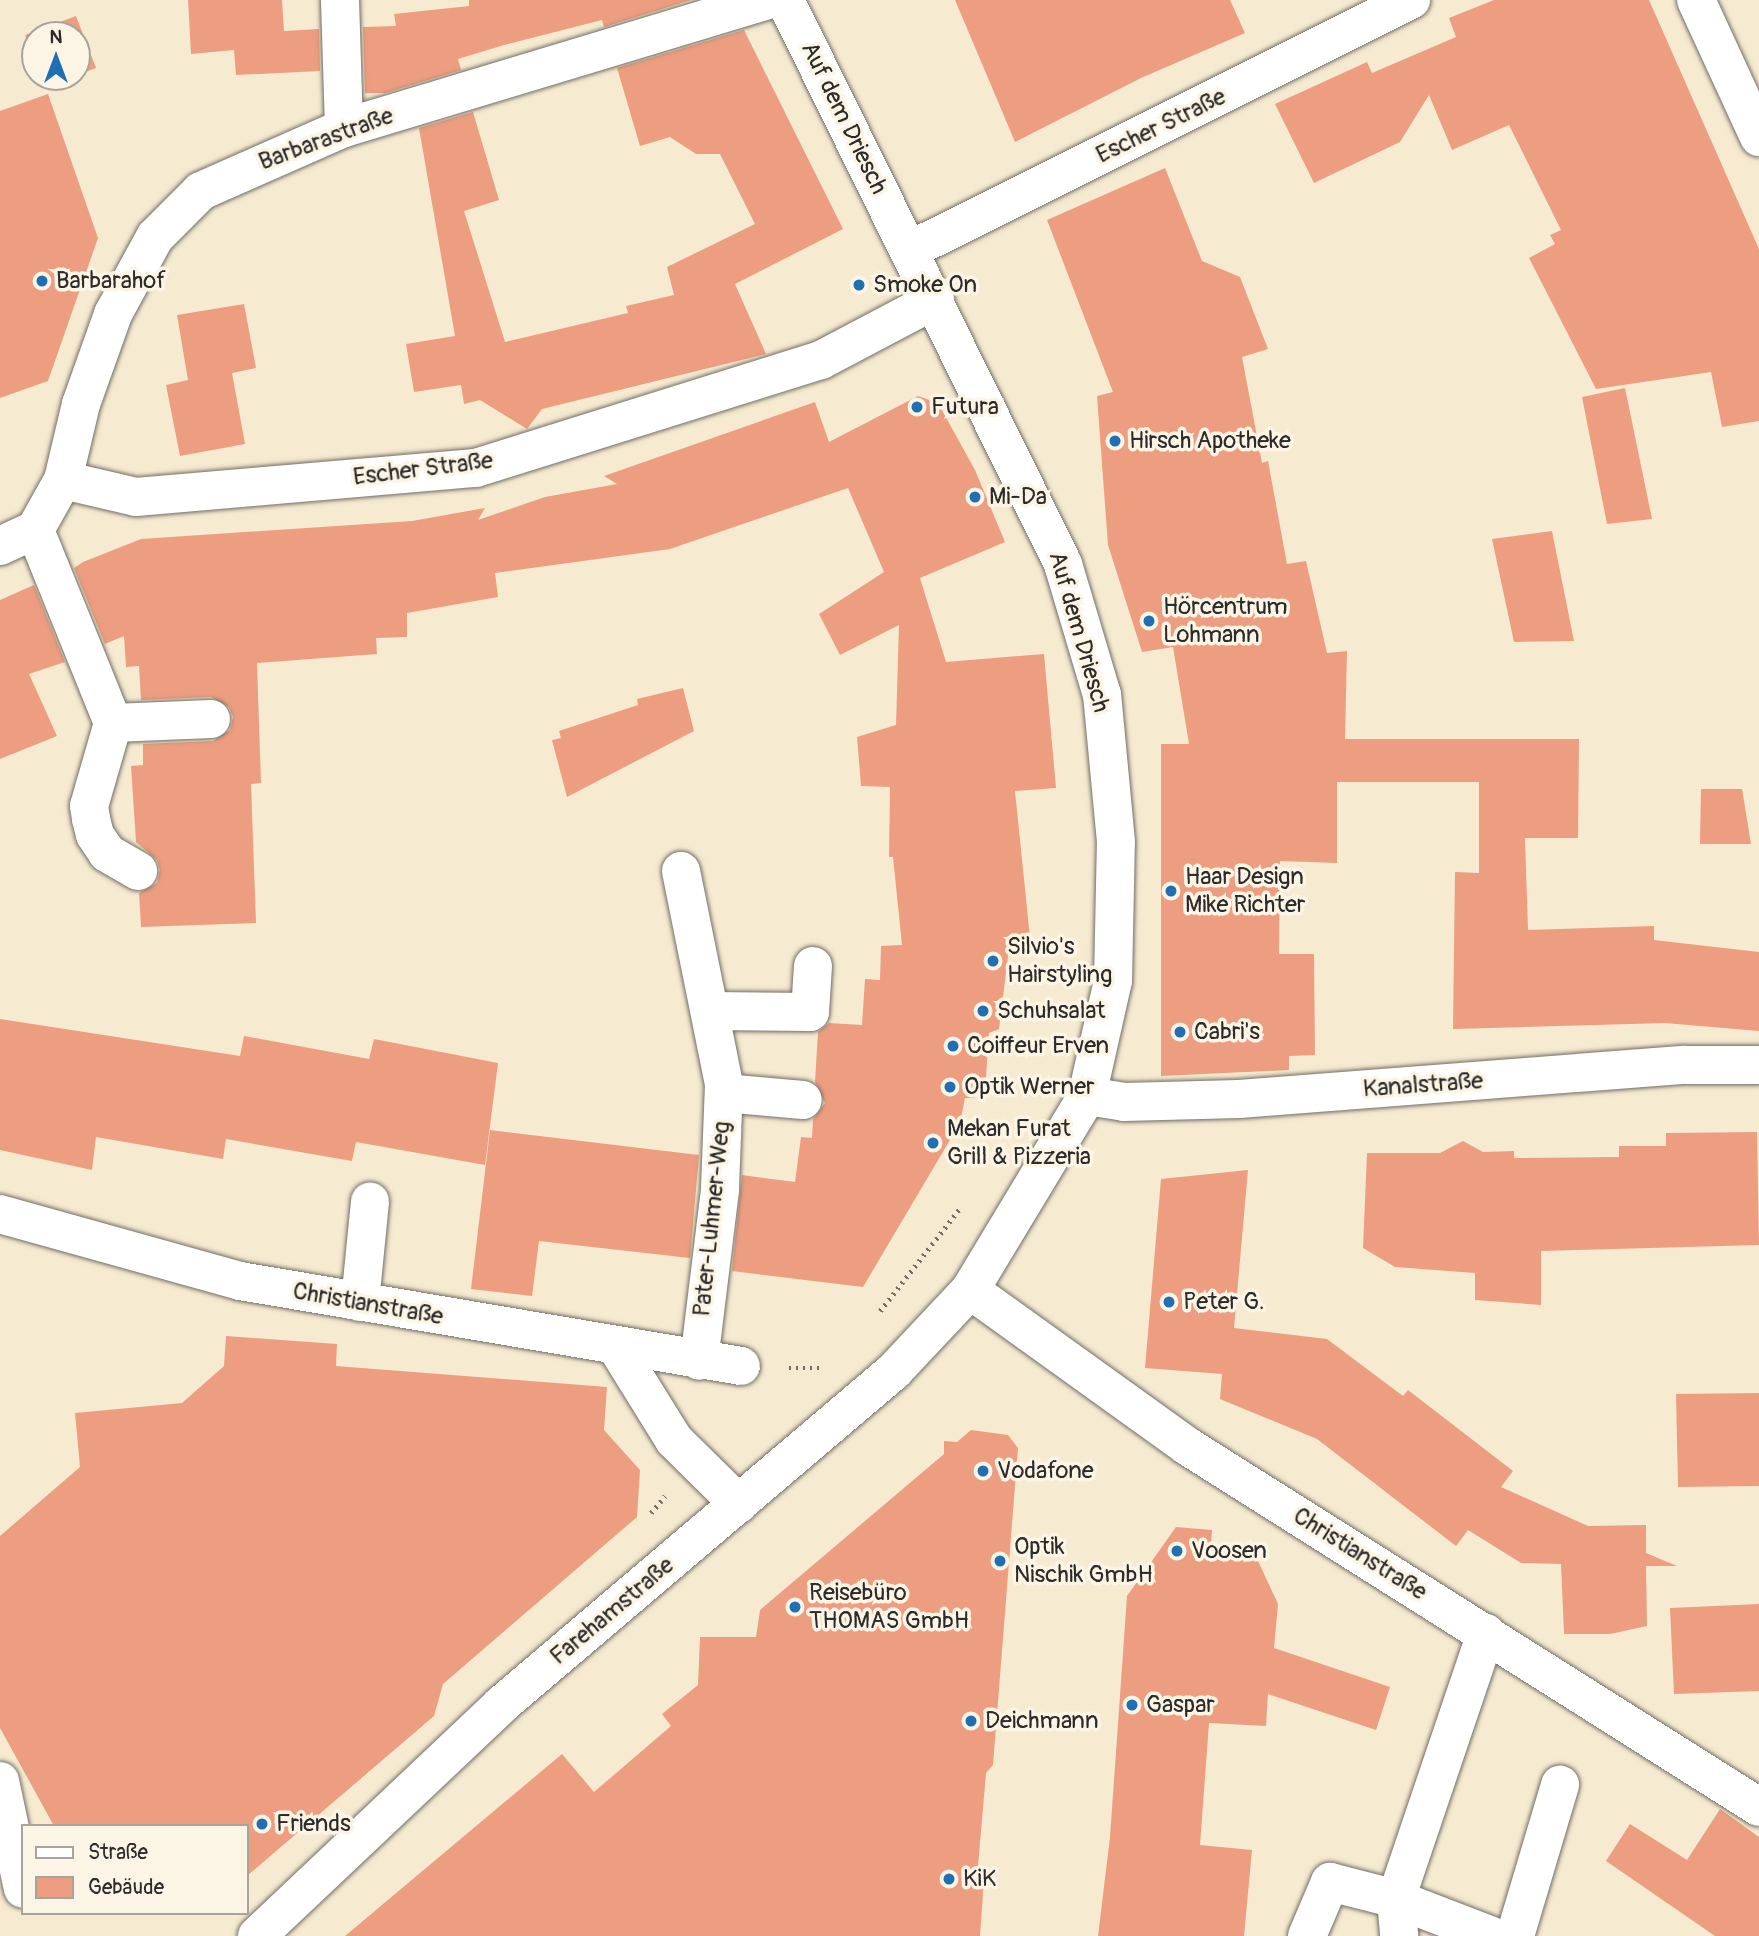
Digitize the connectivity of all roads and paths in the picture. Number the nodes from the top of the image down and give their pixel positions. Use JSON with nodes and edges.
{"nodes":[{"id":1,"x":340,"y":0,"type":"edge"},
{"id":2,"x":767,"y":0,"type":"edge"},
{"id":3,"x":785,"y":0,"type":"edge"},
{"id":4,"x":1411,"y":0,"type":"edge"},
{"id":5,"x":1696,"y":0,"type":"edge"},
{"id":6,"x":344,"y":128,"type":"junction"},
{"id":7,"x":1759,"y":137,"type":"edge"},
{"id":8,"x":910,"y":250,"type":"junction"},
{"id":9,"x":935,"y":300,"type":"junction"},
{"id":10,"x":63,"y":480,"type":"junction"},
{"id":11,"x":35,"y":530,"type":"junction"},
{"id":12,"x":0,"y":546,"type":"edge"},
{"id":13,"x":211,"y":719,"type":"dead end"},
{"id":14,"x":113,"y":723,"type":"junction"},
{"id":15,"x":138,"y":872,"type":"dead end"},
{"id":16,"x":681,"y":872,"type":"dead end"},
{"id":17,"x":813,"y":966,"type":"dead end"},
{"id":18,"x":709,"y":1011,"type":"junction"},
{"id":19,"x":1759,"y":1065,"type":"edge"},
{"id":20,"x":724,"y":1093,"type":"junction"},
{"id":21,"x":1087,"y":1096,"type":"junction"},
{"id":22,"x":803,"y":1100,"type":"dead end"},
{"id":23,"x":370,"y":1202,"type":"dead end"},
{"id":24,"x":964,"y":1203,"type":"dead end"},
{"id":25,"x":0,"y":1214,"type":"edge"},
{"id":26,"x":970,"y":1290,"type":"junction"},
{"id":27,"x":360,"y":1303,"type":"junction"},
{"id":28,"x":873,"y":1320,"type":"dead end"},
{"id":29,"x":617,"y":1348,"type":"junction"},
{"id":30,"x":699,"y":1361,"type":"junction"},
{"id":31,"x":832,"y":1362,"type":"dead end"},
{"id":32,"x":741,"y":1366,"type":"dead end"},
{"id":33,"x":813,"y":1377,"type":"dead end"},
{"id":34,"x":702,"y":1467,"type":"junction"},
{"id":35,"x":739,"y":1504,"type":"junction"},
{"id":36,"x":650,"y":1518,"type":"dead end"},
{"id":37,"x":1486,"y":1633,"type":"junction"},
{"id":38,"x":0,"y":1781,"type":"edge"},
{"id":39,"x":1560,"y":1785,"type":"dead end"},
{"id":40,"x":1759,"y":1807,"type":"edge"},
{"id":41,"x":21,"y":1880,"type":"edge"},
{"id":42,"x":1397,"y":1918,"type":"edge"},
{"id":43,"x":257,"y":1936,"type":"edge"},
{"id":44,"x":1307,"y":1936,"type":"edge"},
{"id":45,"x":1492,"y":1936,"type":"edge"},
{"id":46,"x":1514,"y":1936,"type":"edge"}],
"edges":[{"from":1,"to":6,"type":"street"},
{"from":2,"to":6,"type":"street","name":"Barbarastraße"},
{"from":3,"to":8,"type":"street","name":"Auf dem Driesch"},
{"from":4,"to":8,"type":"street","name":"Escher Straße"},
{"from":5,"to":7,"type":"street"},
{"from":6,"to":10,"type":"street","name":"Barbarastraße"},
{"from":8,"to":9,"type":"street","name":"Auf dem Driesch"},
{"from":9,"to":10,"type":"street","name":"Escher Straße"},
{"from":9,"to":21,"type":"street","name":"Auf dem Driesch"},
{"from":10,"to":11,"type":"street"},
{"from":11,"to":12,"type":"street"},
{"from":11,"to":14,"type":"street"},
{"from":13,"to":14,"type":"street"},
{"from":14,"to":15,"type":"street"},
{"from":16,"to":18,"type":"street","name":"Pater-Luhmer-Weg"},
{"from":17,"to":18,"type":"street"},
{"from":18,"to":20,"type":"street","name":"Pater-Luhmer-Weg"},
{"from":19,"to":21,"type":"street","name":"Kanalstraße"},
{"from":20,"to":22,"type":"street"},
{"from":20,"to":30,"type":"street","name":"Pater-Luhmer-Weg"},
{"from":21,"to":26,"type":"street","name":"Auf dem Driesch"},
{"from":23,"to":27,"type":"street"},
{"from":24,"to":28,"type":"path"},
{"from":25,"to":27,"type":"street","name":"Christianstraße"},
{"from":26,"to":35,"type":"street","name":"Farehamstraße"},
{"from":26,"to":37,"type":"street","name":"Christianstraße"},
{"from":27,"to":29,"type":"street","name":"Christianstraße"},
{"from":29,"to":30,"type":"street","name":"Christianstraße"},
{"from":29,"to":34,"type":"street"},
{"from":30,"to":32,"type":"street","name":"Christianstraße"},
{"from":31,"to":33,"type":"path"},
{"from":34,"to":35,"type":"street"},
{"from":34,"to":36,"type":"path"},
{"from":35,"to":43,"type":"street","name":"Farehamstraße"},
{"from":37,"to":40,"type":"street","name":"Christianstraße"},
{"from":37,"to":42,"type":"street"},
{"from":38,"to":41,"type":"street"},
{"from":39,"to":46,"type":"street"},
{"from":42,"to":44,"type":"street"},
{"from":42,"to":45,"type":"street"}]}
